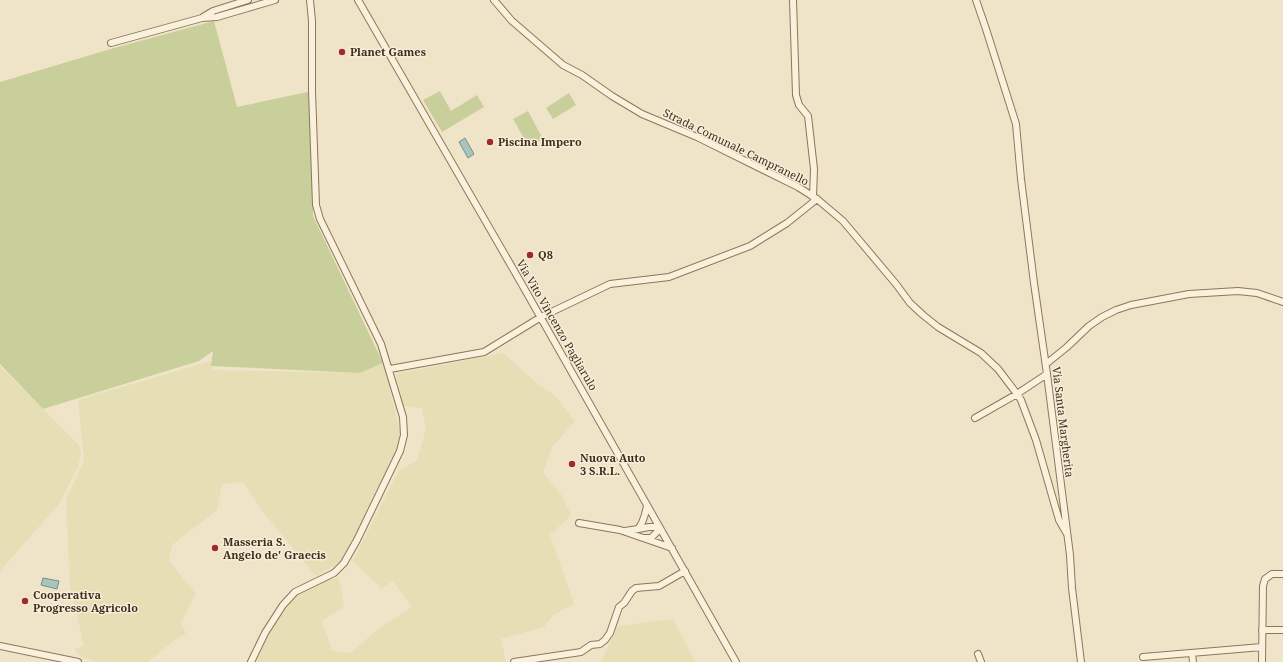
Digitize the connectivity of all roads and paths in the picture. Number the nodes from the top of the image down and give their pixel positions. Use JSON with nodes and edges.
{"nodes":[{"id":1,"x":248,"y":0,"type":"edge"},
{"id":2,"x":275,"y":0,"type":"edge"},
{"id":3,"x":310,"y":0,"type":"edge"},
{"id":4,"x":358,"y":0,"type":"edge"},
{"id":5,"x":494,"y":0,"type":"edge"},
{"id":6,"x":793,"y":0,"type":"edge"},
{"id":7,"x":976,"y":0,"type":"edge"},
{"id":8,"x":202,"y":18,"type":"junction"},
{"id":9,"x":111,"y":43,"type":"dead end"},
{"id":10,"x":815,"y":198,"type":"junction"},
{"id":11,"x":1283,"y":302,"type":"edge"},
{"id":12,"x":541,"y":317,"type":"junction"},
{"id":13,"x":1046,"y":364,"type":"junction"},
{"id":14,"x":390,"y":369,"type":"junction"},
{"id":15,"x":1047,"y":374,"type":"junction"},
{"id":16,"x":1017,"y":394,"type":"junction"},
{"id":17,"x":975,"y":418,"type":"dead end"},
{"id":18,"x":647,"y":506,"type":"junction"},
{"id":19,"x":579,"y":523,"type":"dead end"},
{"id":20,"x":660,"y":528,"type":"junction"},
{"id":21,"x":638,"y":529,"type":"junction"},
{"id":22,"x":620,"y":530,"type":"junction"},
{"id":23,"x":1067,"y":534,"type":"junction"},
{"id":24,"x":642,"y":538,"type":"junction"},
{"id":25,"x":672,"y":548,"type":"junction"},
{"id":26,"x":685,"y":571,"type":"junction"},
{"id":27,"x":1283,"y":574,"type":"edge"},
{"id":28,"x":1262,"y":630,"type":"junction"},
{"id":29,"x":1283,"y":630,"type":"edge"},
{"id":30,"x":0,"y":646,"type":"edge"},
{"id":31,"x":1262,"y":647,"type":"junction"},
{"id":32,"x":1192,"y":652,"type":"junction"},
{"id":33,"x":978,"y":654,"type":"dead end"},
{"id":34,"x":1142,"y":657,"type":"dead end"},
{"id":35,"x":78,"y":662,"type":"edge"},
{"id":36,"x":251,"y":662,"type":"edge"},
{"id":37,"x":514,"y":662,"type":"edge"},
{"id":38,"x":736,"y":662,"type":"edge"},
{"id":39,"x":981,"y":662,"type":"edge"},
{"id":40,"x":1081,"y":662,"type":"edge"},
{"id":41,"x":1193,"y":662,"type":"edge"},
{"id":42,"x":1262,"y":662,"type":"edge"}],
"edges":[{"from":1,"to":8,"type":"street"},
{"from":2,"to":8,"type":"street"},
{"from":3,"to":14,"type":"street"},
{"from":4,"to":12,"type":"street","name":"Via Vito Vincenzo Pagliarulo"},
{"from":5,"to":10,"type":"street","name":"Strada Comunale Campranello"},
{"from":6,"to":10,"type":"street"},
{"from":7,"to":13,"type":"street","name":"Via Santa Margherita"},
{"from":8,"to":9,"type":"street"},
{"from":10,"to":12,"type":"street"},
{"from":10,"to":16,"type":"street","name":"Strada Comunale Campranello"},
{"from":11,"to":13,"type":"street"},
{"from":12,"to":14,"type":"street"},
{"from":12,"to":18,"type":"street","name":"Via Vito Vincenzo Pagliarulo"},
{"from":13,"to":15,"type":"street","name":"Via Santa Margherita"},
{"from":14,"to":36,"type":"street"},
{"from":15,"to":16,"type":"street"},
{"from":15,"to":23,"type":"street","name":"Via Santa Margherita"},
{"from":16,"to":17,"type":"street"},
{"from":16,"to":23,"type":"street","name":"Strada Comunale Campranello"},
{"from":18,"to":20,"type":"street","name":"Via Vito Vincenzo Pagliarulo"},
{"from":18,"to":21,"type":"street"},
{"from":19,"to":22,"type":"street"},
{"from":20,"to":21,"type":"street"},
{"from":20,"to":24,"type":"street"},
{"from":20,"to":25,"type":"street","name":"Via Vito Vincenzo Pagliarulo"},
{"from":21,"to":22,"type":"street"},
{"from":22,"to":24,"type":"street"},
{"from":23,"to":40,"type":"street","name":"Via Santa Margherita"},
{"from":24,"to":25,"type":"street"},
{"from":25,"to":26,"type":"street","name":"Via Vito Vincenzo Pagliarulo"},
{"from":26,"to":37,"type":"street"},
{"from":26,"to":38,"type":"street","name":"Via Vito Vincenzo Pagliarulo"},
{"from":27,"to":28,"type":"street"},
{"from":28,"to":29,"type":"street"},
{"from":28,"to":31,"type":"street"},
{"from":30,"to":35,"type":"street"},
{"from":31,"to":32,"type":"street"},
{"from":31,"to":42,"type":"street"},
{"from":32,"to":34,"type":"street"},
{"from":32,"to":41,"type":"street"},
{"from":33,"to":39,"type":"street"}]}
